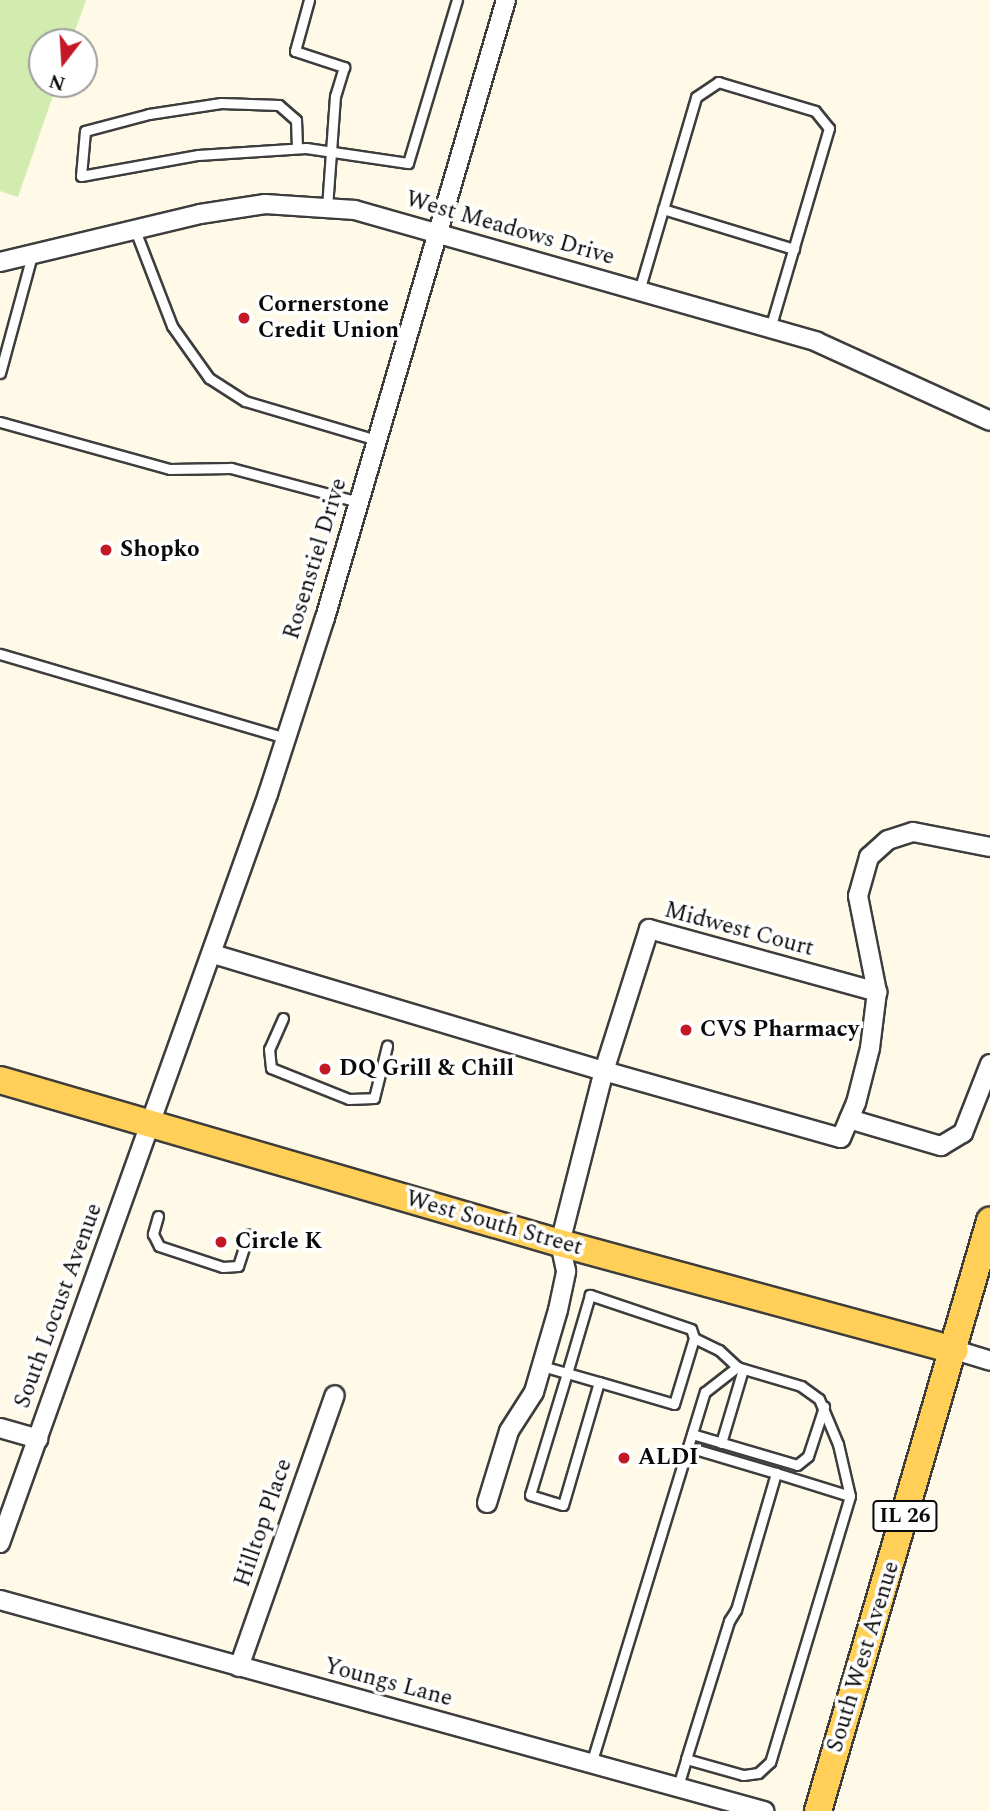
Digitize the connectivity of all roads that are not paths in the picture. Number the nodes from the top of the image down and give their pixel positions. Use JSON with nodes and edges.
{"nodes":[{"id":1,"x":309,"y":0,"type":"edge"},
{"id":2,"x":457,"y":0,"type":"edge"},
{"id":3,"x":506,"y":0,"type":"edge"},
{"id":4,"x":297,"y":148,"type":"junction"},
{"id":5,"x":330,"y":151,"type":"junction"},
{"id":6,"x":327,"y":208,"type":"junction"},
{"id":7,"x":663,"y":209,"type":"junction"},
{"id":8,"x":135,"y":230,"type":"junction"},
{"id":9,"x":437,"y":232,"type":"junction"},
{"id":10,"x":794,"y":248,"type":"junction"},
{"id":11,"x":32,"y":255,"type":"junction"},
{"id":12,"x":0,"y":262,"type":"edge"},
{"id":13,"x":639,"y":291,"type":"junction"},
{"id":14,"x":770,"y":329,"type":"junction"},
{"id":15,"x":0,"y":373,"type":"edge"},
{"id":16,"x":990,"y":421,"type":"edge"},
{"id":17,"x":0,"y":422,"type":"edge"},
{"id":18,"x":377,"y":440,"type":"junction"},
{"id":19,"x":359,"y":502,"type":"junction"},
{"id":20,"x":0,"y":654,"type":"edge"},
{"id":21,"x":286,"y":738,"type":"junction"},
{"id":22,"x":990,"y":847,"type":"edge"},
{"id":23,"x":213,"y":954,"type":"junction"},
{"id":24,"x":877,"y":992,"type":"junction"},
{"id":25,"x":284,"y":1018,"type":"dead end"},
{"id":26,"x":387,"y":1046,"type":"dead end"},
{"id":27,"x":990,"y":1064,"type":"edge"},
{"id":28,"x":604,"y":1072,"type":"junction"},
{"id":29,"x":0,"y":1080,"type":"edge"},
{"id":30,"x":849,"y":1119,"type":"junction"},
{"id":31,"x":151,"y":1126,"type":"junction"},
{"id":32,"x":158,"y":1216,"type":"dead end"},
{"id":33,"x":990,"y":1221,"type":"edge"},
{"id":34,"x":248,"y":1235,"type":"dead end"},
{"id":35,"x":560,"y":1243,"type":"junction"},
{"id":36,"x":694,"y":1338,"type":"junction"},
{"id":37,"x":955,"y":1350,"type":"junction"},
{"id":38,"x":990,"y":1361,"type":"edge"},
{"id":39,"x":542,"y":1366,"type":"junction"},
{"id":40,"x":740,"y":1368,"type":"junction"},
{"id":41,"x":567,"y":1373,"type":"junction"},
{"id":42,"x":599,"y":1382,"type":"junction"},
{"id":43,"x":335,"y":1395,"type":"dead end"},
{"id":44,"x":824,"y":1407,"type":"junction"},
{"id":45,"x":0,"y":1427,"type":"edge"},
{"id":46,"x":692,"y":1434,"type":"junction"},
{"id":47,"x":38,"y":1439,"type":"junction"},
{"id":48,"x":721,"y":1443,"type":"junction"},
{"id":49,"x":688,"y":1447,"type":"junction"},
{"id":50,"x":776,"y":1473,"type":"junction"},
{"id":51,"x":850,"y":1496,"type":"junction"},
{"id":52,"x":487,"y":1503,"type":"dead end"},
{"id":53,"x":0,"y":1541,"type":"edge"},
{"id":54,"x":0,"y":1600,"type":"edge"},
{"id":55,"x":239,"y":1667,"type":"junction"},
{"id":56,"x":686,"y":1759,"type":"junction"},
{"id":57,"x":591,"y":1764,"type":"junction"},
{"id":58,"x":678,"y":1786,"type":"junction"},
{"id":59,"x":764,"y":1811,"type":"edge"},
{"id":60,"x":818,"y":1811,"type":"edge"}],
"edges":[{"from":1,"to":5,"type":"lane"},
{"from":2,"to":5,"type":"lane"},
{"from":3,"to":9,"type":"street","name":"Rosenstiel Drive"},
{"from":4,"to":4,"type":"lane"},
{"from":4,"to":5,"type":"lane"},
{"from":5,"to":6,"type":"lane"},
{"from":6,"to":8,"type":"street","name":"West Meadows Drive"},
{"from":6,"to":9,"type":"street","name":"West Meadows Drive"},
{"from":7,"to":10,"type":"lane"},
{"from":7,"to":10,"type":"lane"},
{"from":7,"to":13,"type":"lane"},
{"from":8,"to":11,"type":"street","name":"West Meadows Drive"},
{"from":8,"to":18,"type":"lane"},
{"from":9,"to":13,"type":"street","name":"West Meadows Drive"},
{"from":9,"to":18,"type":"street","name":"Rosenstiel Drive"},
{"from":10,"to":14,"type":"lane"},
{"from":11,"to":12,"type":"street","name":"West Meadows Drive"},
{"from":11,"to":15,"type":"lane"},
{"from":13,"to":14,"type":"street","name":"West Meadows Drive"},
{"from":14,"to":16,"type":"street","name":"West Meadows Drive"},
{"from":17,"to":19,"type":"lane"},
{"from":18,"to":19,"type":"street","name":"Rosenstiel Drive"},
{"from":19,"to":21,"type":"street","name":"Rosenstiel Drive"},
{"from":20,"to":21,"type":"lane"},
{"from":21,"to":23,"type":"street","name":"Rosenstiel Drive"},
{"from":22,"to":24,"type":"street"},
{"from":23,"to":28,"type":"street"},
{"from":23,"to":31,"type":"street","name":"Rosenstiel Drive"},
{"from":24,"to":28,"type":"street","name":"Midwest Court"},
{"from":24,"to":30,"type":"street"},
{"from":25,"to":26,"type":"lane"},
{"from":27,"to":30,"type":"street"},
{"from":28,"to":30,"type":"street"},
{"from":28,"to":35,"type":"street","name":"Midwest Court"},
{"from":29,"to":31,"type":"main road","name":"West South Street"},
{"from":31,"to":35,"type":"main road","name":"West South Street"},
{"from":31,"to":47,"type":"street","name":"South Locust Avenue"},
{"from":32,"to":34,"type":"lane"},
{"from":33,"to":37,"type":"main road","name":"South West Avenue","number":"IL 26"},
{"from":35,"to":37,"type":"main road","name":"West South Street"},
{"from":35,"to":39,"type":"street"},
{"from":36,"to":40,"type":"lane"},
{"from":36,"to":41,"type":"lane"},
{"from":36,"to":42,"type":"lane"},
{"from":37,"to":38,"type":"street","name":"West South Street"},
{"from":37,"to":60,"type":"main road","name":"South West Avenue","number":"IL 26"},
{"from":39,"to":41,"type":"lane"},
{"from":39,"to":52,"type":"street"},
{"from":40,"to":44,"type":"lane"},
{"from":40,"to":46,"type":"lane"},
{"from":40,"to":48,"type":"lane"},
{"from":41,"to":42,"type":"lane"},
{"from":41,"to":42,"type":"lane"},
{"from":43,"to":55,"type":"street","name":"Hilltop Place"},
{"from":44,"to":48,"type":"lane"},
{"from":44,"to":51,"type":"lane"},
{"from":45,"to":47,"type":"street"},
{"from":46,"to":48,"type":"lane"},
{"from":46,"to":49,"type":"lane"},
{"from":47,"to":53,"type":"street","name":"South Locust Avenue"},
{"from":49,"to":50,"type":"lane"},
{"from":49,"to":57,"type":"lane"},
{"from":50,"to":51,"type":"lane"},
{"from":50,"to":56,"type":"lane"},
{"from":51,"to":56,"type":"lane"},
{"from":54,"to":55,"type":"street","name":"Youngs Lane"},
{"from":55,"to":57,"type":"street","name":"Youngs Lane"},
{"from":56,"to":58,"type":"lane"},
{"from":57,"to":58,"type":"street","name":"Youngs Lane"},
{"from":58,"to":59,"type":"street","name":"Youngs Lane"}]}
